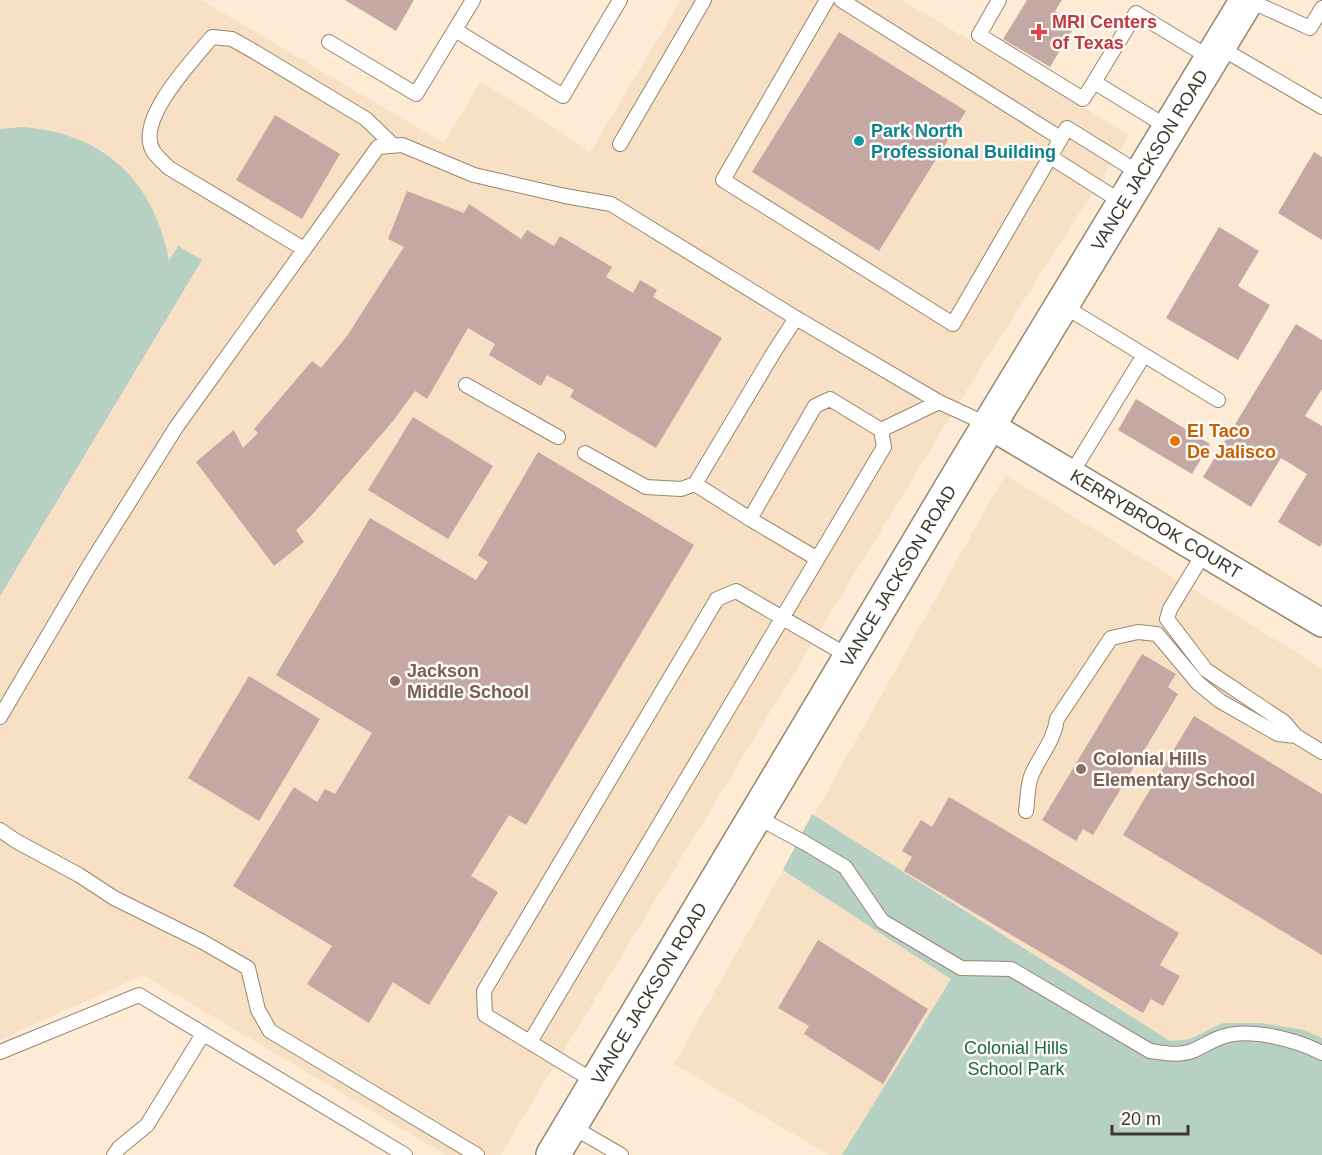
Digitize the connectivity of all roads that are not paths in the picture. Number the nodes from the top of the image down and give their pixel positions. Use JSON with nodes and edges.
{"nodes":[{"id":1,"x":473,"y":0,"type":"edge"},
{"id":2,"x":620,"y":0,"type":"edge"},
{"id":3,"x":704,"y":0,"type":"edge"},
{"id":4,"x":827,"y":0,"type":"edge"},
{"id":5,"x":999,"y":0,"type":"edge"},
{"id":6,"x":1248,"y":0,"type":"edge"},
{"id":7,"x":848,"y":2,"type":"edge"},
{"id":8,"x":1322,"y":8,"type":"edge"},
{"id":9,"x":455,"y":30,"type":"junction"},
{"id":10,"x":329,"y":42,"type":"dead end"},
{"id":11,"x":1215,"y":53,"type":"junction"},
{"id":12,"x":1094,"y":82,"type":"junction"},
{"id":13,"x":1322,"y":107,"type":"edge"},
{"id":14,"x":1170,"y":128,"type":"junction"},
{"id":15,"x":1063,"y":133,"type":"junction"},
{"id":16,"x":620,"y":144,"type":"dead end"},
{"id":17,"x":394,"y":146,"type":"junction"},
{"id":18,"x":1049,"y":156,"type":"junction"},
{"id":19,"x":1142,"y":174,"type":"junction"},
{"id":20,"x":1123,"y":203,"type":"junction"},
{"id":21,"x":303,"y":249,"type":"junction"},
{"id":22,"x":1062,"y":305,"type":"junction"},
{"id":23,"x":796,"y":318,"type":"junction"},
{"id":24,"x":1144,"y":355,"type":"junction"},
{"id":25,"x":466,"y":385,"type":"dead end"},
{"id":26,"x":1218,"y":400,"type":"dead end"},
{"id":27,"x":939,"y":402,"type":"junction"},
{"id":28,"x":989,"y":425,"type":"junction"},
{"id":29,"x":881,"y":430,"type":"junction"},
{"id":30,"x":558,"y":437,"type":"dead end"},
{"id":31,"x":585,"y":453,"type":"dead end"},
{"id":32,"x":1071,"y":474,"type":"junction"},
{"id":33,"x":695,"y":484,"type":"junction"},
{"id":34,"x":750,"y":519,"type":"junction"},
{"id":35,"x":1204,"y":553,"type":"junction"},
{"id":36,"x":816,"y":558,"type":"junction"},
{"id":37,"x":782,"y":618,"type":"junction"},
{"id":38,"x":1320,"y":618,"type":"edge"},
{"id":39,"x":850,"y":657,"type":"junction"},
{"id":40,"x":0,"y":717,"type":"edge"},
{"id":41,"x":1296,"y":736,"type":"junction"},
{"id":42,"x":1322,"y":752,"type":"edge"},
{"id":43,"x":1026,"y":811,"type":"dead end"},
{"id":44,"x":756,"y":816,"type":"junction"},
{"id":45,"x":0,"y":830,"type":"edge"},
{"id":46,"x":203,"y":1034,"type":"junction"},
{"id":47,"x":530,"y":1042,"type":"junction"},
{"id":48,"x":0,"y":1052,"type":"edge"},
{"id":49,"x":1322,"y":1053,"type":"edge"},
{"id":50,"x":597,"y":1083,"type":"junction"},
{"id":51,"x":571,"y":1125,"type":"junction"},
{"id":52,"x":114,"y":1155,"type":"edge"},
{"id":53,"x":405,"y":1155,"type":"edge"},
{"id":54,"x":477,"y":1155,"type":"edge"},
{"id":55,"x":553,"y":1155,"type":"edge"},
{"id":56,"x":621,"y":1155,"type":"edge"}],
"edges":[{"from":1,"to":9,"type":"lane"},
{"from":2,"to":9,"type":"lane"},
{"from":3,"to":16,"type":"lane"},
{"from":4,"to":18,"type":"lane"},
{"from":5,"to":12,"type":"lane"},
{"from":6,"to":8,"type":"lane"},
{"from":6,"to":11,"type":"main road","name":"VANCE JACKSON ROAD"},
{"from":7,"to":15,"type":"lane"},
{"from":9,"to":10,"type":"lane"},
{"from":11,"to":12,"type":"lane"},
{"from":11,"to":13,"type":"lane"},
{"from":11,"to":14,"type":"main road","name":"VANCE JACKSON ROAD"},
{"from":12,"to":14,"type":"lane"},
{"from":14,"to":19,"type":"main road","name":"VANCE JACKSON ROAD"},
{"from":15,"to":18,"type":"lane"},
{"from":15,"to":19,"type":"lane"},
{"from":17,"to":21,"type":"lane"},
{"from":17,"to":21,"type":"lane"},
{"from":17,"to":23,"type":"lane"},
{"from":18,"to":20,"type":"lane"},
{"from":19,"to":20,"type":"main road","name":"VANCE JACKSON ROAD"},
{"from":20,"to":22,"type":"main road","name":"VANCE JACKSON ROAD"},
{"from":21,"to":40,"type":"lane"},
{"from":22,"to":24,"type":"lane"},
{"from":22,"to":28,"type":"main road","name":"VANCE JACKSON ROAD"},
{"from":23,"to":27,"type":"lane"},
{"from":23,"to":33,"type":"lane"},
{"from":24,"to":26,"type":"lane"},
{"from":24,"to":32,"type":"lane"},
{"from":25,"to":30,"type":"lane"},
{"from":27,"to":28,"type":"lane"},
{"from":27,"to":29,"type":"lane"},
{"from":28,"to":32,"type":"street","name":"KERRYBROOK COURT"},
{"from":28,"to":39,"type":"main road","name":"VANCE JACKSON ROAD"},
{"from":29,"to":34,"type":"lane"},
{"from":29,"to":36,"type":"lane"},
{"from":31,"to":33,"type":"lane"},
{"from":32,"to":35,"type":"street","name":"KERRYBROOK COURT"},
{"from":33,"to":34,"type":"lane"},
{"from":34,"to":36,"type":"lane"},
{"from":35,"to":38,"type":"street","name":"KERRYBROOK COURT"},
{"from":35,"to":41,"type":"lane"},
{"from":36,"to":37,"type":"lane"},
{"from":37,"to":39,"type":"lane"},
{"from":37,"to":47,"type":"lane"},
{"from":37,"to":47,"type":"lane"},
{"from":39,"to":44,"type":"main road","name":"VANCE JACKSON ROAD"},
{"from":41,"to":42,"type":"lane"},
{"from":41,"to":43,"type":"lane"},
{"from":44,"to":49,"type":"lane"},
{"from":44,"to":50,"type":"main road","name":"VANCE JACKSON ROAD"},
{"from":45,"to":54,"type":"lane"},
{"from":46,"to":48,"type":"lane"},
{"from":46,"to":52,"type":"lane"},
{"from":46,"to":53,"type":"lane"},
{"from":47,"to":50,"type":"lane"},
{"from":50,"to":51,"type":"main road","name":"VANCE JACKSON ROAD"},
{"from":51,"to":55,"type":"main road","name":"VANCE JACKSON ROAD"},
{"from":51,"to":56,"type":"lane"}]}
